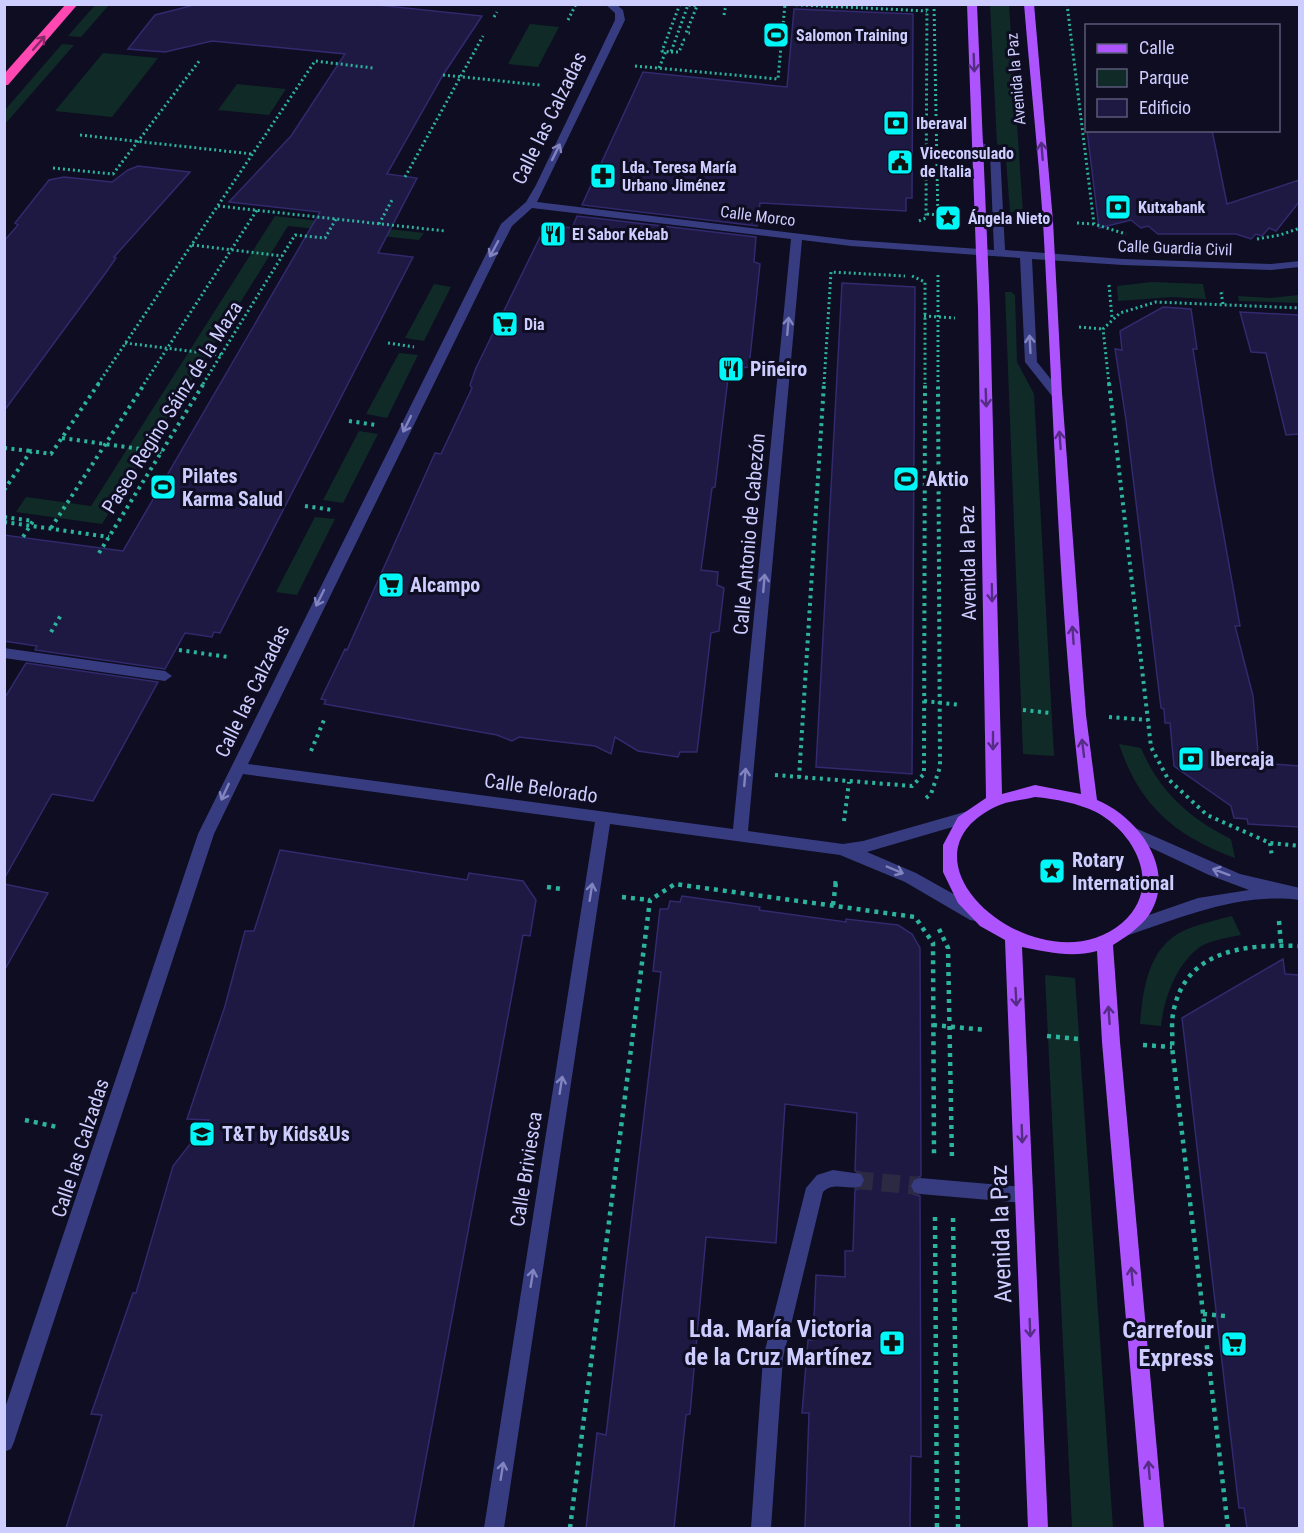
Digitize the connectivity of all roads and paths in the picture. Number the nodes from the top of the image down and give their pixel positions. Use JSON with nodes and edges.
{"nodes":[{"id":1,"x":73,"y":4,"type":"edge"},
{"id":2,"x":576,"y":4,"type":"edge"},
{"id":3,"x":609,"y":4,"type":"edge"},
{"id":4,"x":680,"y":4,"type":"edge"},
{"id":5,"x":726,"y":4,"type":"edge"},
{"id":6,"x":927,"y":4,"type":"edge"},
{"id":7,"x":934,"y":4,"type":"edge"},
{"id":8,"x":972,"y":4,"type":"edge"},
{"id":9,"x":1029,"y":4,"type":"edge"},
{"id":10,"x":1066,"y":4,"type":"edge"},
{"id":11,"x":783,"y":5,"type":"edge"},
{"id":12,"x":878,"y":7,"type":"edge"},
{"id":13,"x":927,"y":11,"type":"junction"},
{"id":14,"x":496,"y":12,"type":"dead end"},
{"id":15,"x":724,"y":15,"type":"dead end"},
{"id":16,"x":494,"y":17,"type":"dead end"},
{"id":17,"x":568,"y":20,"type":"dead end"},
{"id":18,"x":690,"y":33,"type":"dead end"},
{"id":19,"x":483,"y":36,"type":"dead end"},
{"id":20,"x":688,"y":40,"type":"dead end"},
{"id":21,"x":666,"y":51,"type":"junction"},
{"id":22,"x":671,"y":52,"type":"junction"},
{"id":23,"x":200,"y":60,"type":"dead end"},
{"id":24,"x":635,"y":66,"type":"dead end"},
{"id":25,"x":374,"y":68,"type":"dead end"},
{"id":26,"x":659,"y":68,"type":"junction"},
{"id":27,"x":443,"y":75,"type":"dead end"},
{"id":28,"x":461,"y":76,"type":"junction"},
{"id":29,"x":4,"y":82,"type":"edge"},
{"id":30,"x":540,"y":85,"type":"dead end"},
{"id":31,"x":80,"y":135,"type":"dead end"},
{"id":32,"x":138,"y":141,"type":"junction"},
{"id":33,"x":977,"y":143,"type":"junction"},
{"id":34,"x":253,"y":154,"type":"junction"},
{"id":35,"x":53,"y":168,"type":"dead end"},
{"id":36,"x":405,"y":177,"type":"dead end"},
{"id":37,"x":392,"y":200,"type":"dead end"},
{"id":38,"x":530,"y":204,"type":"junction"},
{"id":39,"x":218,"y":206,"type":"junction"},
{"id":40,"x":256,"y":210,"type":"junction"},
{"id":41,"x":926,"y":214,"type":"junction"},
{"id":42,"x":938,"y":215,"type":"junction"},
{"id":43,"x":336,"y":219,"type":"junction"},
{"id":44,"x":915,"y":222,"type":"dead end"},
{"id":45,"x":379,"y":224,"type":"junction"},
{"id":46,"x":1299,"y":228,"type":"edge"},
{"id":47,"x":446,"y":231,"type":"dead end"},
{"id":48,"x":1128,"y":235,"type":"dead end"},
{"id":49,"x":796,"y":237,"type":"junction"},
{"id":50,"x":1251,"y":240,"type":"dead end"},
{"id":51,"x":192,"y":245,"type":"junction"},
{"id":52,"x":938,"y":249,"type":"junction"},
{"id":53,"x":231,"y":250,"type":"junction"},
{"id":54,"x":982,"y":253,"type":"junction"},
{"id":55,"x":1000,"y":254,"type":"junction"},
{"id":56,"x":282,"y":256,"type":"junction"},
{"id":57,"x":1026,"y":256,"type":"junction"},
{"id":58,"x":1049,"y":257,"type":"junction"},
{"id":59,"x":1299,"y":264,"type":"edge"},
{"id":60,"x":1299,"y":308,"type":"edge"},
{"id":61,"x":924,"y":316,"type":"junction"},
{"id":62,"x":939,"y":317,"type":"junction"},
{"id":63,"x":125,"y":343,"type":"junction"},
{"id":64,"x":388,"y":344,"type":"dead end"},
{"id":65,"x":167,"y":348,"type":"junction"},
{"id":66,"x":424,"y":348,"type":"dead end"},
{"id":67,"x":221,"y":355,"type":"junction"},
{"id":68,"x":1056,"y":393,"type":"junction"},
{"id":69,"x":349,"y":421,"type":"dead end"},
{"id":70,"x":386,"y":426,"type":"dead end"},
{"id":71,"x":61,"y":438,"type":"junction"},
{"id":72,"x":105,"y":444,"type":"junction"},
{"id":73,"x":4,"y":448,"type":"edge"},
{"id":74,"x":31,"y":451,"type":"junction"},
{"id":75,"x":162,"y":452,"type":"junction"},
{"id":76,"x":4,"y":490,"type":"edge"},
{"id":77,"x":305,"y":506,"type":"dead end"},
{"id":78,"x":343,"y":511,"type":"dead end"},
{"id":79,"x":4,"y":517,"type":"edge"},
{"id":80,"x":5,"y":522,"type":"edge"},
{"id":81,"x":30,"y":526,"type":"junction"},
{"id":82,"x":51,"y":528,"type":"junction"},
{"id":83,"x":22,"y":537,"type":"dead end"},
{"id":84,"x":109,"y":537,"type":"junction"},
{"id":85,"x":99,"y":553,"type":"dead end"},
{"id":86,"x":61,"y":615,"type":"dead end"},
{"id":87,"x":50,"y":632,"type":"dead end"},
{"id":88,"x":4,"y":653,"type":"edge"},
{"id":89,"x":165,"y":676,"type":"dead end"},
{"id":90,"x":924,"y":702,"type":"junction"},
{"id":91,"x":941,"y":703,"type":"junction"},
{"id":92,"x":993,"y":708,"type":"junction"},
{"id":93,"x":1079,"y":715,"type":"junction"},
{"id":94,"x":324,"y":720,"type":"dead end"},
{"id":95,"x":1148,"y":720,"type":"junction"},
{"id":96,"x":308,"y":757,"type":"dead end"},
{"id":97,"x":237,"y":768,"type":"junction"},
{"id":98,"x":849,"y":782,"type":"junction"},
{"id":99,"x":994,"y":799,"type":"junction"},
{"id":100,"x":924,"y":800,"type":"dead end"},
{"id":101,"x":1090,"y":803,"type":"junction"},
{"id":102,"x":968,"y":816,"type":"junction"},
{"id":103,"x":603,"y":817,"type":"junction"},
{"id":104,"x":843,"y":826,"type":"dead end"},
{"id":105,"x":1133,"y":833,"type":"junction"},
{"id":106,"x":740,"y":835,"type":"junction"},
{"id":107,"x":1299,"y":846,"type":"edge"},
{"id":108,"x":840,"y":849,"type":"junction"},
{"id":109,"x":837,"y":877,"type":"dead end"},
{"id":110,"x":1276,"y":892,"type":"junction"},
{"id":111,"x":1299,"y":894,"type":"edge"},
{"id":112,"x":979,"y":917,"type":"junction"},
{"id":113,"x":1129,"y":928,"type":"junction"},
{"id":114,"x":1013,"y":938,"type":"junction"},
{"id":115,"x":1105,"y":942,"type":"junction"},
{"id":116,"x":1299,"y":946,"type":"edge"},
{"id":117,"x":933,"y":1025,"type":"dead end"},
{"id":118,"x":1018,"y":1033,"type":"junction"},
{"id":119,"x":1111,"y":1042,"type":"junction"},
{"id":120,"x":1172,"y":1047,"type":"junction"},
{"id":121,"x":25,"y":1120,"type":"dead end"},
{"id":122,"x":57,"y":1126,"type":"dead end"},
{"id":123,"x":855,"y":1180,"type":"tunnel mouth"},
{"id":124,"x":920,"y":1186,"type":"tunnel mouth"},
{"id":125,"x":1024,"y":1195,"type":"junction"},
{"id":126,"x":1203,"y":1314,"type":"junction"},
{"id":127,"x":1225,"y":1316,"type":"dead end"},
{"id":128,"x":4,"y":1442,"type":"edge"},
{"id":129,"x":494,"y":1528,"type":"edge"},
{"id":130,"x":570,"y":1528,"type":"edge"},
{"id":131,"x":761,"y":1528,"type":"edge"},
{"id":132,"x":1038,"y":1528,"type":"edge"},
{"id":133,"x":1154,"y":1528,"type":"edge"},
{"id":134,"x":1228,"y":1528,"type":"edge"}],
"edges":[{"from":29,"to":1,"type":"highway","one_way":true},
{"from":2,"to":17,"type":"path"},
{"from":38,"to":3,"type":"street","name":"Calle las Calzadas","one_way":true},
{"from":4,"to":21,"type":"path"},
{"from":5,"to":15,"type":"path"},
{"from":6,"to":13,"type":"path"},
{"from":7,"to":42,"type":"path"},
{"from":8,"to":33,"type":"main road","name":"Avenida la Paz","one_way":true},
{"from":58,"to":9,"type":"main road","name":"Avenida la Paz","one_way":true},
{"from":10,"to":48,"type":"path"},
{"from":11,"to":12,"type":"path"},
{"from":11,"to":26,"type":"path"},
{"from":12,"to":13,"type":"path"},
{"from":13,"to":41,"type":"path"},
{"from":14,"to":16,"type":"path"},
{"from":18,"to":22,"type":"path"},
{"from":19,"to":28,"type":"path"},
{"from":20,"to":22,"type":"path"},
{"from":21,"to":22,"type":"path"},
{"from":21,"to":26,"type":"path"},
{"from":23,"to":32,"type":"path"},
{"from":24,"to":26,"type":"path"},
{"from":25,"to":34,"type":"path"},
{"from":27,"to":28,"type":"path"},
{"from":28,"to":30,"type":"path"},
{"from":28,"to":36,"type":"path"},
{"from":31,"to":32,"type":"path"},
{"from":32,"to":34,"type":"path"},
{"from":32,"to":35,"type":"path"},
{"from":33,"to":54,"type":"main road","name":"Avenida la Paz"},
{"from":33,"to":55,"type":"street"},
{"from":34,"to":39,"type":"path"},
{"from":37,"to":45,"type":"path"},
{"from":38,"to":49,"type":"street","name":"Calle Morco"},
{"from":38,"to":97,"type":"street","name":"Calle las Calzadas","one_way":true},
{"from":39,"to":40,"type":"path"},
{"from":39,"to":51,"type":"path"},
{"from":40,"to":43,"type":"path"},
{"from":40,"to":53,"type":"path"},
{"from":41,"to":42,"type":"path"},
{"from":41,"to":44,"type":"path"},
{"from":42,"to":52,"type":"path"},
{"from":43,"to":45,"type":"path"},
{"from":43,"to":56,"type":"path","name":"Paseo Regino Sáinz de la Maza"},
{"from":45,"to":47,"type":"path"},
{"from":46,"to":50,"type":"path"},
{"from":49,"to":52,"type":"street","name":"Calle Morco"},
{"from":106,"to":49,"type":"street","name":"Calle Antonio de Cabezón","one_way":true},
{"from":51,"to":53,"type":"path"},
{"from":51,"to":63,"type":"path"},
{"from":52,"to":54,"type":"street","name":"Calle Morco"},
{"from":52,"to":62,"type":"path"},
{"from":53,"to":56,"type":"path"},
{"from":53,"to":65,"type":"path"},
{"from":54,"to":55,"type":"street"},
{"from":54,"to":92,"type":"main road","name":"Avenida la Paz","one_way":true},
{"from":55,"to":57,"type":"street"},
{"from":56,"to":67,"type":"path","name":"Paseo Regino Sáinz de la Maza"},
{"from":57,"to":58,"type":"street"},
{"from":68,"to":57,"type":"street","one_way":true},
{"from":58,"to":59,"type":"street","name":"Calle Guardia Civil"},
{"from":58,"to":68,"type":"main road","name":"Avenida la Paz"},
{"from":60,"to":95,"type":"path"},
{"from":61,"to":62,"type":"path"},
{"from":61,"to":90,"type":"path"},
{"from":61,"to":98,"type":"path"},
{"from":62,"to":91,"type":"path"},
{"from":63,"to":65,"type":"path"},
{"from":63,"to":71,"type":"path"},
{"from":64,"to":66,"type":"path"},
{"from":65,"to":67,"type":"path"},
{"from":65,"to":72,"type":"path"},
{"from":67,"to":75,"type":"path","name":"Paseo Regino Sáinz de la Maza"},
{"from":93,"to":68,"type":"main road","name":"Avenida la Paz","one_way":true},
{"from":69,"to":70,"type":"path"},
{"from":71,"to":72,"type":"path"},
{"from":71,"to":74,"type":"path"},
{"from":72,"to":75,"type":"path"},
{"from":72,"to":82,"type":"path"},
{"from":73,"to":74,"type":"path"},
{"from":74,"to":76,"type":"path"},
{"from":75,"to":84,"type":"path","name":"Paseo Regino Sáinz de la Maza"},
{"from":77,"to":78,"type":"path"},
{"from":79,"to":81,"type":"path"},
{"from":80,"to":81,"type":"path","name":"Paseo Regino Sáinz de la Maza"},
{"from":81,"to":82,"type":"path","name":"Paseo Regino Sáinz de la Maza"},
{"from":81,"to":83,"type":"path"},
{"from":82,"to":84,"type":"path","name":"Paseo Regino Sáinz de la Maza"},
{"from":84,"to":85,"type":"path"},
{"from":86,"to":87,"type":"path"},
{"from":88,"to":89,"type":"street"},
{"from":90,"to":91,"type":"path"},
{"from":90,"to":98,"type":"path"},
{"from":91,"to":92,"type":"path"},
{"from":91,"to":100,"type":"path"},
{"from":92,"to":93,"type":"path"},
{"from":92,"to":99,"type":"main road","name":"Avenida la Paz","one_way":true},
{"from":93,"to":95,"type":"path"},
{"from":101,"to":93,"type":"main road","name":"Avenida la Paz","one_way":true},
{"from":94,"to":96,"type":"path"},
{"from":95,"to":107,"type":"path"},
{"from":97,"to":103,"type":"street","name":"Calle Belorado"},
{"from":97,"to":128,"type":"street","name":"Calle las Calzadas","one_way":true},
{"from":98,"to":104,"type":"path"},
{"from":99,"to":101,"type":"main road"},
{"from":99,"to":102,"type":"main road"},
{"from":101,"to":105,"type":"main road"},
{"from":102,"to":108,"type":"street","name":"Calle Belorado"},
{"from":102,"to":112,"type":"main road"},
{"from":103,"to":106,"type":"street","name":"Calle Belorado"},
{"from":129,"to":103,"type":"street","name":"Calle Briviesca","one_way":true},
{"from":110,"to":105,"type":"street","one_way":true},
{"from":105,"to":113,"type":"main road"},
{"from":106,"to":108,"type":"street","name":"Calle Belorado"},
{"from":108,"to":112,"type":"street","name":"Calle Belorado","one_way":true},
{"from":109,"to":130,"type":"path"},
{"from":110,"to":111,"type":"street"},
{"from":110,"to":113,"type":"street"},
{"from":112,"to":114,"type":"main road"},
{"from":113,"to":115,"type":"main road"},
{"from":114,"to":115,"type":"main road"},
{"from":114,"to":118,"type":"main road","name":"Avenida la Paz","one_way":true},
{"from":119,"to":115,"type":"main road","one_way":true},
{"from":116,"to":120,"type":"path"},
{"from":117,"to":118,"type":"path"},
{"from":118,"to":119,"type":"path"},
{"from":118,"to":125,"type":"main road","name":"Avenida la Paz","one_way":true},
{"from":119,"to":120,"type":"path"},
{"from":133,"to":119,"type":"main road","one_way":true},
{"from":120,"to":126,"type":"path"},
{"from":121,"to":122,"type":"path"},
{"from":123,"to":131,"type":"street"},
{"from":124,"to":125,"type":"street"},
{"from":125,"to":132,"type":"main road","name":"Avenida la Paz","one_way":true},
{"from":126,"to":127,"type":"path"},
{"from":126,"to":134,"type":"path"}]}
